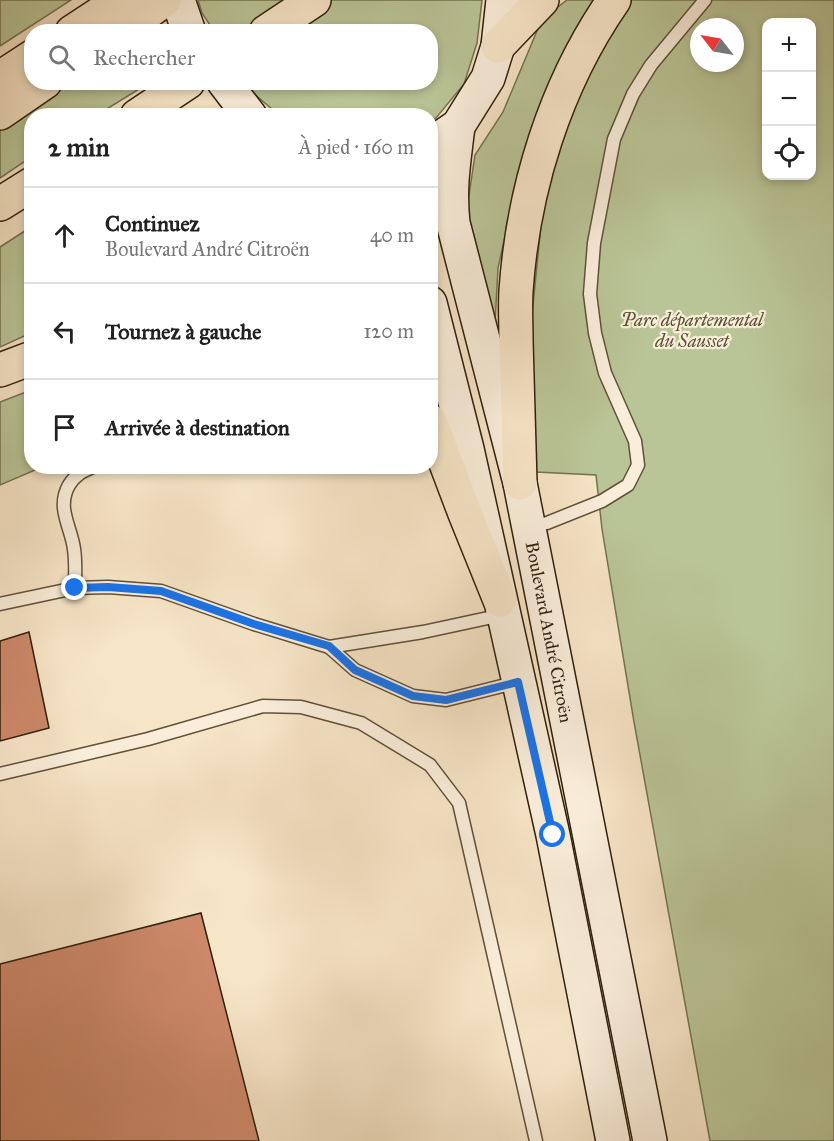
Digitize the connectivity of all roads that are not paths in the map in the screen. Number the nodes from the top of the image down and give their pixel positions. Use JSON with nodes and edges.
{"nodes":[{"id":1,"x":164,"y":0,"type":"edge"},
{"id":2,"x":178,"y":0,"type":"edge"},
{"id":3,"x":314,"y":0,"type":"edge"},
{"id":4,"x":503,"y":0,"type":"edge"},
{"id":5,"x":542,"y":0,"type":"edge"},
{"id":6,"x":614,"y":0,"type":"edge"},
{"id":7,"x":705,"y":0,"type":"edge"},
{"id":8,"x":121,"y":15,"type":"edge"},
{"id":9,"x":95,"y":24,"type":"edge"},
{"id":10,"x":186,"y":24,"type":"edge"},
{"id":11,"x":278,"y":24,"type":"edge"},
{"id":12,"x":498,"y":46,"type":"junction"},
{"id":13,"x":24,"y":62,"type":"edge"},
{"id":14,"x":0,"y":78,"type":"edge"},
{"id":15,"x":33,"y":90,"type":"edge"},
{"id":16,"x":177,"y":90,"type":"edge"},
{"id":17,"x":230,"y":90,"type":"edge"},
{"id":18,"x":149,"y":108,"type":"edge"},
{"id":19,"x":244,"y":108,"type":"edge"},
{"id":20,"x":0,"y":112,"type":"edge"},
{"id":21,"x":458,"y":126,"type":"junction"},
{"id":22,"x":438,"y":140,"type":"edge"},
{"id":23,"x":24,"y":189,"type":"edge"},
{"id":24,"x":0,"y":204,"type":"edge"},
{"id":25,"x":438,"y":335,"type":"edge"},
{"id":26,"x":24,"y":361,"type":"edge"},
{"id":27,"x":0,"y":370,"type":"edge"},
{"id":28,"x":438,"y":442,"type":"edge"},
{"id":29,"x":79,"y":474,"type":"edge"},
{"id":30,"x":520,"y":483,"type":"junction"},
{"id":31,"x":528,"y":528,"type":"junction"},
{"id":32,"x":75,"y":588,"type":"junction"},
{"id":33,"x":0,"y":604,"type":"edge"},
{"id":34,"x":502,"y":607,"type":"junction"},
{"id":35,"x":329,"y":646,"type":"junction"},
{"id":36,"x":518,"y":682,"type":"junction"},
{"id":37,"x":0,"y":774,"type":"edge"},
{"id":38,"x":536,"y":1141,"type":"edge"},
{"id":39,"x":613,"y":1141,"type":"edge"},
{"id":40,"x":650,"y":1141,"type":"edge"}],
"edges":[{"from":1,"to":8,"type":"highway"},
{"from":2,"to":10,"type":"main road"},
{"from":3,"to":11,"type":"highway"},
{"from":4,"to":12,"type":"main road","name":"Boulevard André Citroën"},
{"from":5,"to":12,"type":"highway"},
{"from":6,"to":30,"type":"highway"},
{"from":7,"to":31,"type":"lane"},
{"from":8,"to":9,"type":"highway"},
{"from":12,"to":21,"type":"main road","name":"Boulevard André Citroën"},
{"from":13,"to":14,"type":"highway"},
{"from":15,"to":20,"type":"highway"},
{"from":16,"to":18,"type":"highway"},
{"from":17,"to":19,"type":"main road"},
{"from":21,"to":22,"type":"main road","name":"Boulevard André Citroën"},
{"from":21,"to":30,"type":"main road","name":"Boulevard André Citroën"},
{"from":23,"to":24,"type":"highway"},
{"from":25,"to":34,"type":"main road"},
{"from":26,"to":27,"type":"highway"},
{"from":28,"to":34,"type":"highway"},
{"from":29,"to":32,"type":"lane"},
{"from":30,"to":31,"type":"main road","name":"Boulevard André Citroën"},
{"from":31,"to":40,"type":"main road","name":"Boulevard André Citroën"},
{"from":32,"to":33,"type":"lane"},
{"from":32,"to":35,"type":"lane"},
{"from":34,"to":35,"type":"lane"},
{"from":34,"to":36,"type":"main road"},
{"from":35,"to":36,"type":"lane"},
{"from":36,"to":39,"type":"main road"},
{"from":37,"to":38,"type":"lane"}]}
